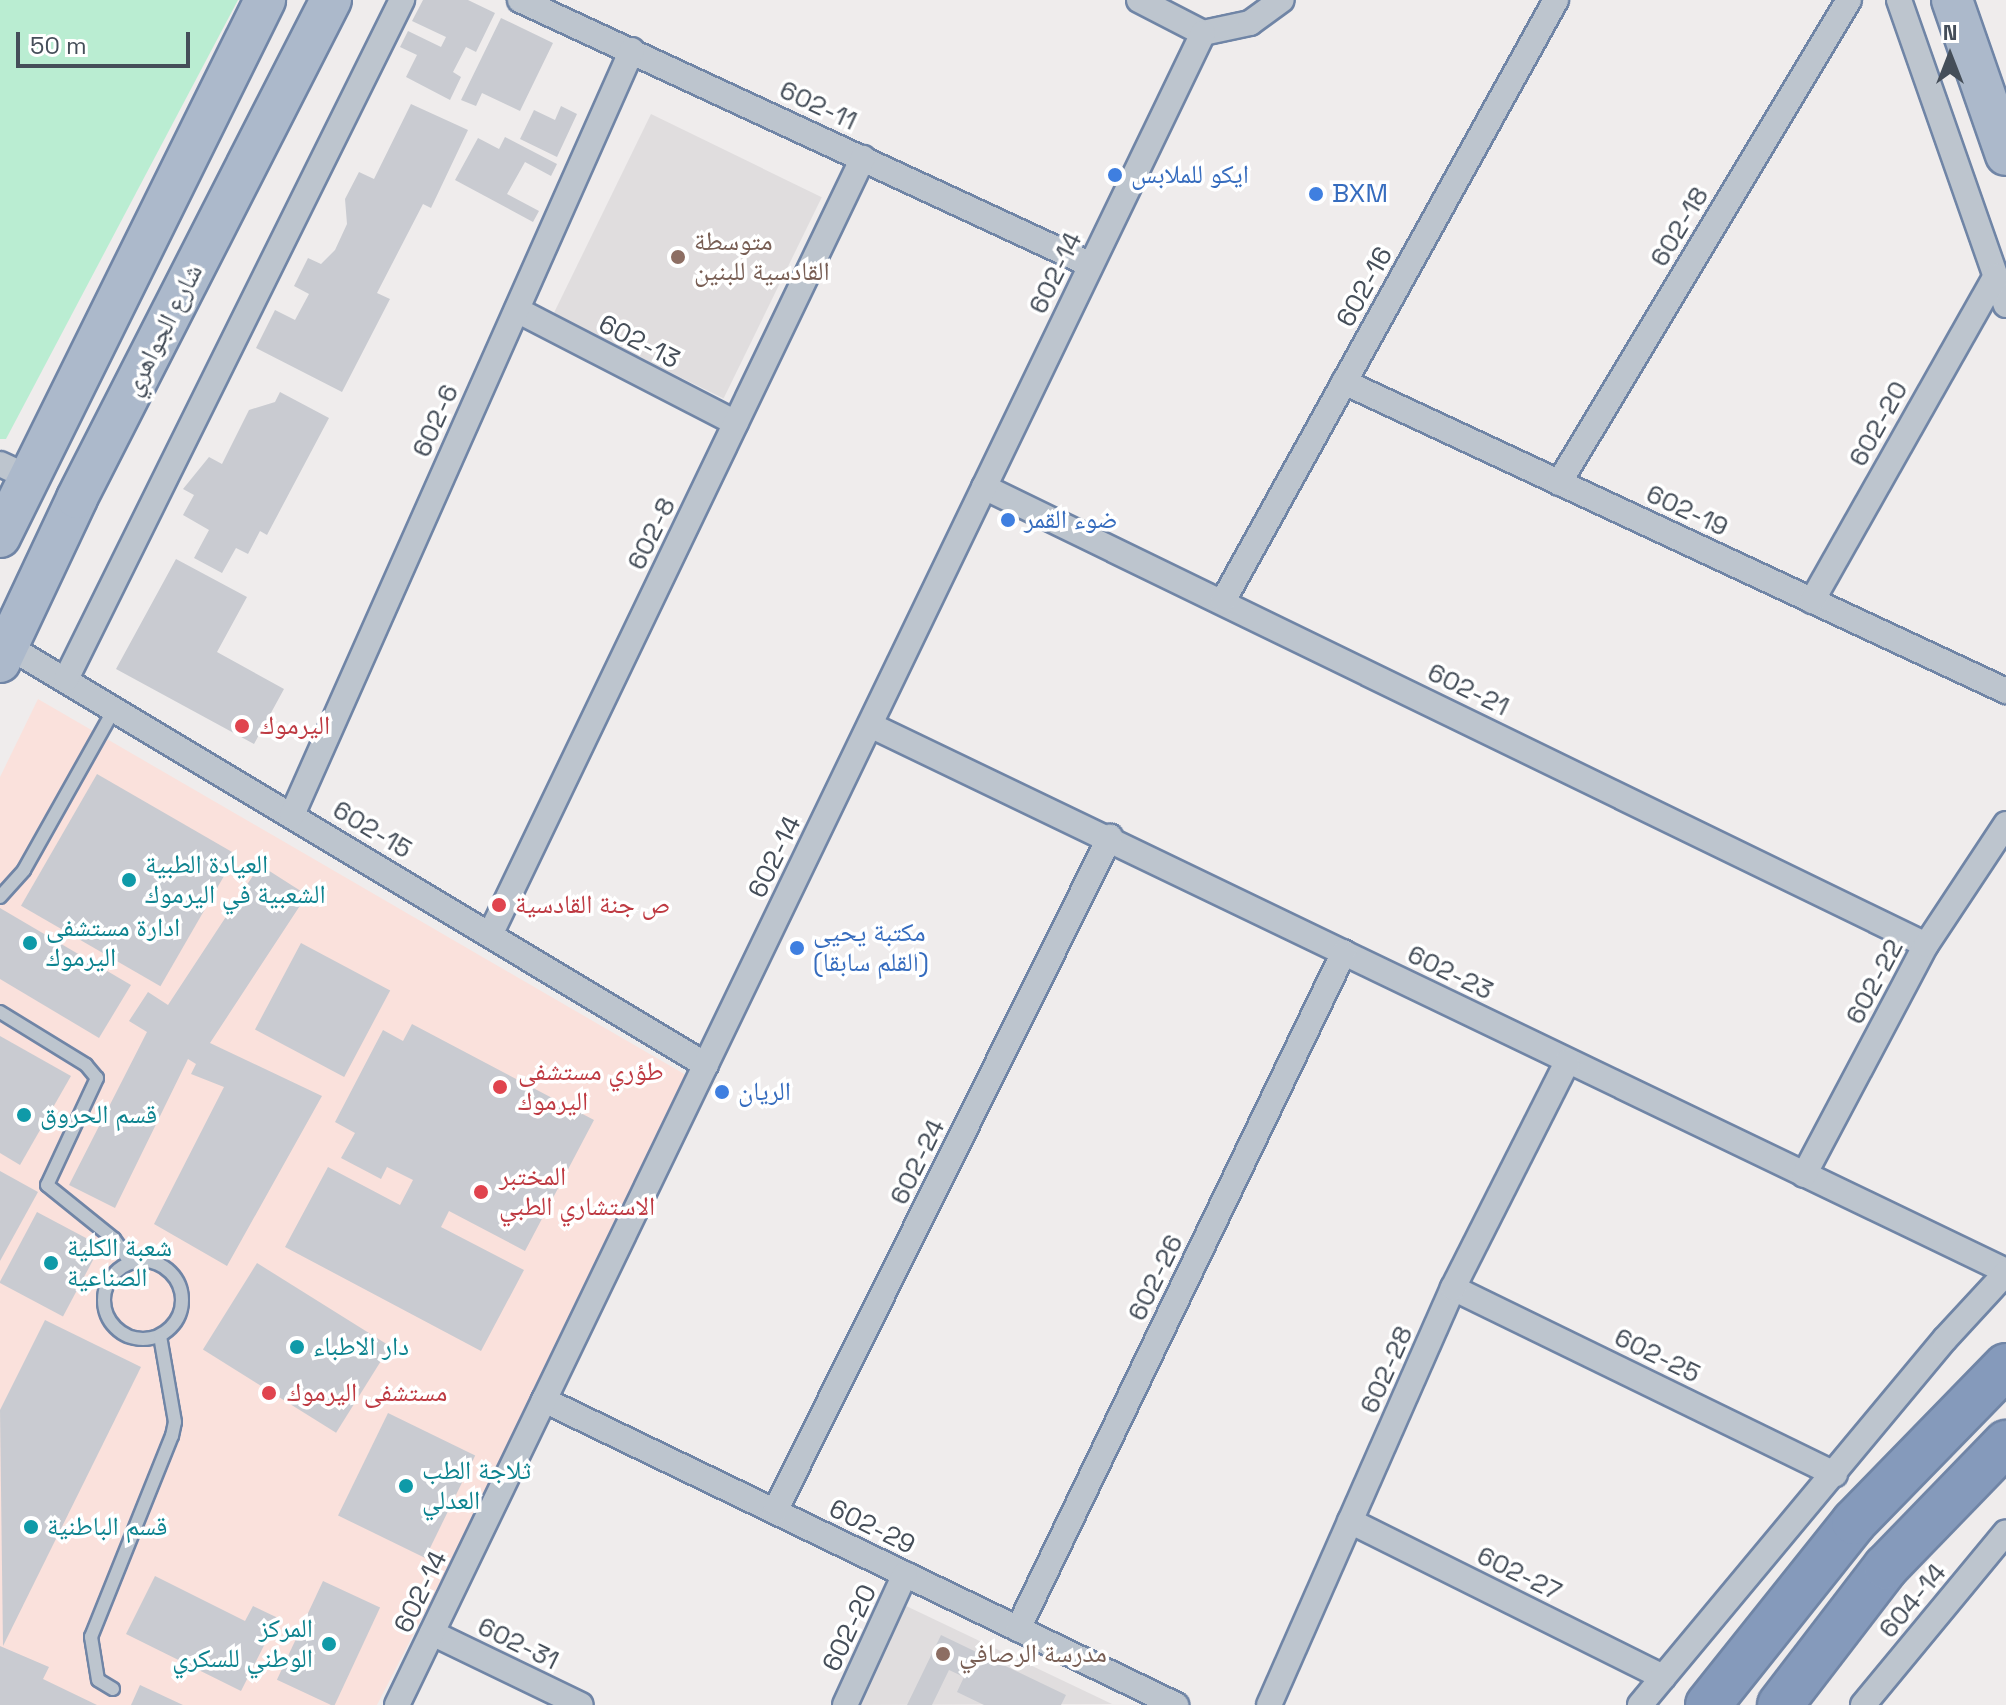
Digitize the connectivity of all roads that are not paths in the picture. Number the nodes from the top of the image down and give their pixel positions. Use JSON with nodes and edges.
{"nodes":[{"id":1,"x":265,"y":0,"type":"edge"},
{"id":2,"x":331,"y":0,"type":"edge"},
{"id":3,"x":402,"y":0,"type":"edge"},
{"id":4,"x":520,"y":0,"type":"edge"},
{"id":5,"x":1139,"y":0,"type":"edge"},
{"id":6,"x":1282,"y":0,"type":"edge"},
{"id":7,"x":1556,"y":0,"type":"edge"},
{"id":8,"x":1849,"y":0,"type":"edge"},
{"id":9,"x":1899,"y":0,"type":"edge"},
{"id":10,"x":1952,"y":0,"type":"edge"},
{"id":11,"x":1203,"y":33,"type":"junction"},
{"id":12,"x":632,"y":50,"type":"junction"},
{"id":13,"x":2006,"y":155,"type":"edge"},
{"id":14,"x":863,"y":158,"type":"junction"},
{"id":15,"x":1091,"y":265,"type":"junction"},
{"id":16,"x":1996,"y":276,"type":"junction"},
{"id":17,"x":2006,"y":305,"type":"edge"},
{"id":18,"x":517,"y":310,"type":"junction"},
{"id":19,"x":1344,"y":382,"type":"junction"},
{"id":20,"x":736,"y":423,"type":"junction"},
{"id":21,"x":14,"y":470,"type":"edge"},
{"id":22,"x":1559,"y":483,"type":"junction"},
{"id":23,"x":984,"y":487,"type":"junction"},
{"id":24,"x":0,"y":537,"type":"edge"},
{"id":25,"x":1223,"y":601,"type":"junction"},
{"id":26,"x":1812,"y":601,"type":"junction"},
{"id":27,"x":4,"y":654,"type":"edge"},
{"id":28,"x":66,"y":679,"type":"junction"},
{"id":29,"x":2006,"y":691,"type":"edge"},
{"id":30,"x":115,"y":708,"type":"junction"},
{"id":31,"x":870,"y":725,"type":"junction"},
{"id":32,"x":292,"y":815,"type":"junction"},
{"id":33,"x":2006,"y":824,"type":"edge"},
{"id":34,"x":1110,"y":837,"type":"junction"},
{"id":35,"x":0,"y":897,"type":"edge"},
{"id":36,"x":490,"y":935,"type":"junction"},
{"id":37,"x":1926,"y":945,"type":"junction"},
{"id":38,"x":1344,"y":952,"type":"junction"},
{"id":39,"x":0,"y":1012,"type":"edge"},
{"id":40,"x":1567,"y":1062,"type":"junction"},
{"id":41,"x":706,"y":1065,"type":"junction"},
{"id":42,"x":1804,"y":1175,"type":"junction"},
{"id":43,"x":131,"y":1263,"type":"junction"},
{"id":44,"x":2006,"y":1272,"type":"edge"},
{"id":45,"x":1453,"y":1288,"type":"junction"},
{"id":46,"x":160,"y":1336,"type":"junction"},
{"id":47,"x":2006,"y":1366,"type":"edge"},
{"id":48,"x":544,"y":1400,"type":"junction"},
{"id":49,"x":2006,"y":1443,"type":"edge"},
{"id":50,"x":1835,"y":1474,"type":"junction"},
{"id":51,"x":775,"y":1511,"type":"junction"},
{"id":52,"x":1350,"y":1521,"type":"junction"},
{"id":53,"x":2006,"y":1532,"type":"edge"},
{"id":54,"x":905,"y":1574,"type":"junction"},
{"id":55,"x":1018,"y":1629,"type":"junction"},
{"id":56,"x":432,"y":1633,"type":"junction"},
{"id":57,"x":1663,"y":1677,"type":"junction"},
{"id":58,"x":113,"y":1689,"type":"dead end"},
{"id":59,"x":1138,"y":1697,"type":"edge"},
{"id":60,"x":1874,"y":1700,"type":"edge"},
{"id":61,"x":397,"y":1705,"type":"edge"},
{"id":62,"x":581,"y":1705,"type":"edge"},
{"id":63,"x":845,"y":1705,"type":"edge"},
{"id":64,"x":1176,"y":1705,"type":"edge"},
{"id":65,"x":1269,"y":1705,"type":"edge"},
{"id":66,"x":1640,"y":1705,"type":"edge"},
{"id":67,"x":1708,"y":1705,"type":"edge"},
{"id":68,"x":1780,"y":1705,"type":"edge"}],
"edges":[{"from":1,"to":21,"type":"main road"},
{"from":2,"to":27,"type":"main road","name":"شارع الجواهري"},
{"from":3,"to":28,"type":"street"},
{"from":4,"to":12,"type":"street","name":"602-11"},
{"from":5,"to":11,"type":"street"},
{"from":6,"to":11,"type":"street"},
{"from":7,"to":19,"type":"street","name":"602-16"},
{"from":8,"to":22,"type":"street","name":"602-18"},
{"from":9,"to":16,"type":"street"},
{"from":10,"to":13,"type":"main road"},
{"from":11,"to":15,"type":"street","name":"602-14"},
{"from":12,"to":14,"type":"street","name":"602-11"},
{"from":12,"to":18,"type":"street","name":"602-6"},
{"from":14,"to":15,"type":"street","name":"602-11"},
{"from":14,"to":20,"type":"street","name":"602-8"},
{"from":15,"to":23,"type":"street","name":"602-14"},
{"from":16,"to":17,"type":"street"},
{"from":16,"to":26,"type":"street","name":"602-20"},
{"from":18,"to":20,"type":"street","name":"602-13"},
{"from":18,"to":32,"type":"street","name":"602-6"},
{"from":19,"to":22,"type":"street","name":"602-19"},
{"from":19,"to":25,"type":"street","name":"602-16"},
{"from":20,"to":36,"type":"street","name":"602-8"},
{"from":21,"to":24,"type":"main road"},
{"from":22,"to":26,"type":"street","name":"602-19"},
{"from":23,"to":25,"type":"street","name":"602-21"},
{"from":23,"to":31,"type":"street","name":"602-14"},
{"from":25,"to":37,"type":"street","name":"602-21"},
{"from":26,"to":29,"type":"street","name":"602-19"},
{"from":27,"to":28,"type":"street","name":"602-15"},
{"from":28,"to":30,"type":"street","name":"602-15"},
{"from":30,"to":32,"type":"street","name":"602-15"},
{"from":30,"to":35,"type":"lane"},
{"from":31,"to":34,"type":"street","name":"602-23"},
{"from":31,"to":41,"type":"street","name":"602-14"},
{"from":32,"to":36,"type":"street","name":"602-15"},
{"from":33,"to":37,"type":"street","name":"602-22"},
{"from":34,"to":38,"type":"street","name":"602-23"},
{"from":34,"to":51,"type":"street","name":"602-24"},
{"from":36,"to":41,"type":"street","name":"602-15"},
{"from":37,"to":42,"type":"street","name":"602-22"},
{"from":38,"to":40,"type":"street","name":"602-23"},
{"from":38,"to":55,"type":"street","name":"602-26"},
{"from":39,"to":43,"type":"lane"},
{"from":40,"to":42,"type":"street","name":"602-23"},
{"from":40,"to":45,"type":"street","name":"602-28"},
{"from":41,"to":48,"type":"street","name":"602-14"},
{"from":42,"to":44,"type":"street","name":"602-23"},
{"from":43,"to":46,"type":"lane"},
{"from":43,"to":46,"type":"lane"},
{"from":44,"to":50,"type":"street"},
{"from":45,"to":50,"type":"street","name":"602-25"},
{"from":45,"to":52,"type":"street","name":"602-28"},
{"from":46,"to":58,"type":"lane"},
{"from":47,"to":67,"type":"highway"},
{"from":48,"to":51,"type":"street","name":"602-29"},
{"from":48,"to":56,"type":"street","name":"602-14"},
{"from":49,"to":68,"type":"highway"},
{"from":50,"to":57,"type":"street"},
{"from":51,"to":54,"type":"street","name":"602-29"},
{"from":52,"to":57,"type":"street","name":"602-27"},
{"from":52,"to":65,"type":"street","name":"602-28"},
{"from":53,"to":60,"type":"street","name":"604-14"},
{"from":54,"to":55,"type":"street","name":"602-29"},
{"from":54,"to":63,"type":"street","name":"602-20"},
{"from":55,"to":59,"type":"street","name":"602-29"},
{"from":56,"to":61,"type":"street","name":"602-14"},
{"from":56,"to":62,"type":"street","name":"602-31"},
{"from":57,"to":66,"type":"street"},
{"from":59,"to":64,"type":"street","name":"602-29"}]}
